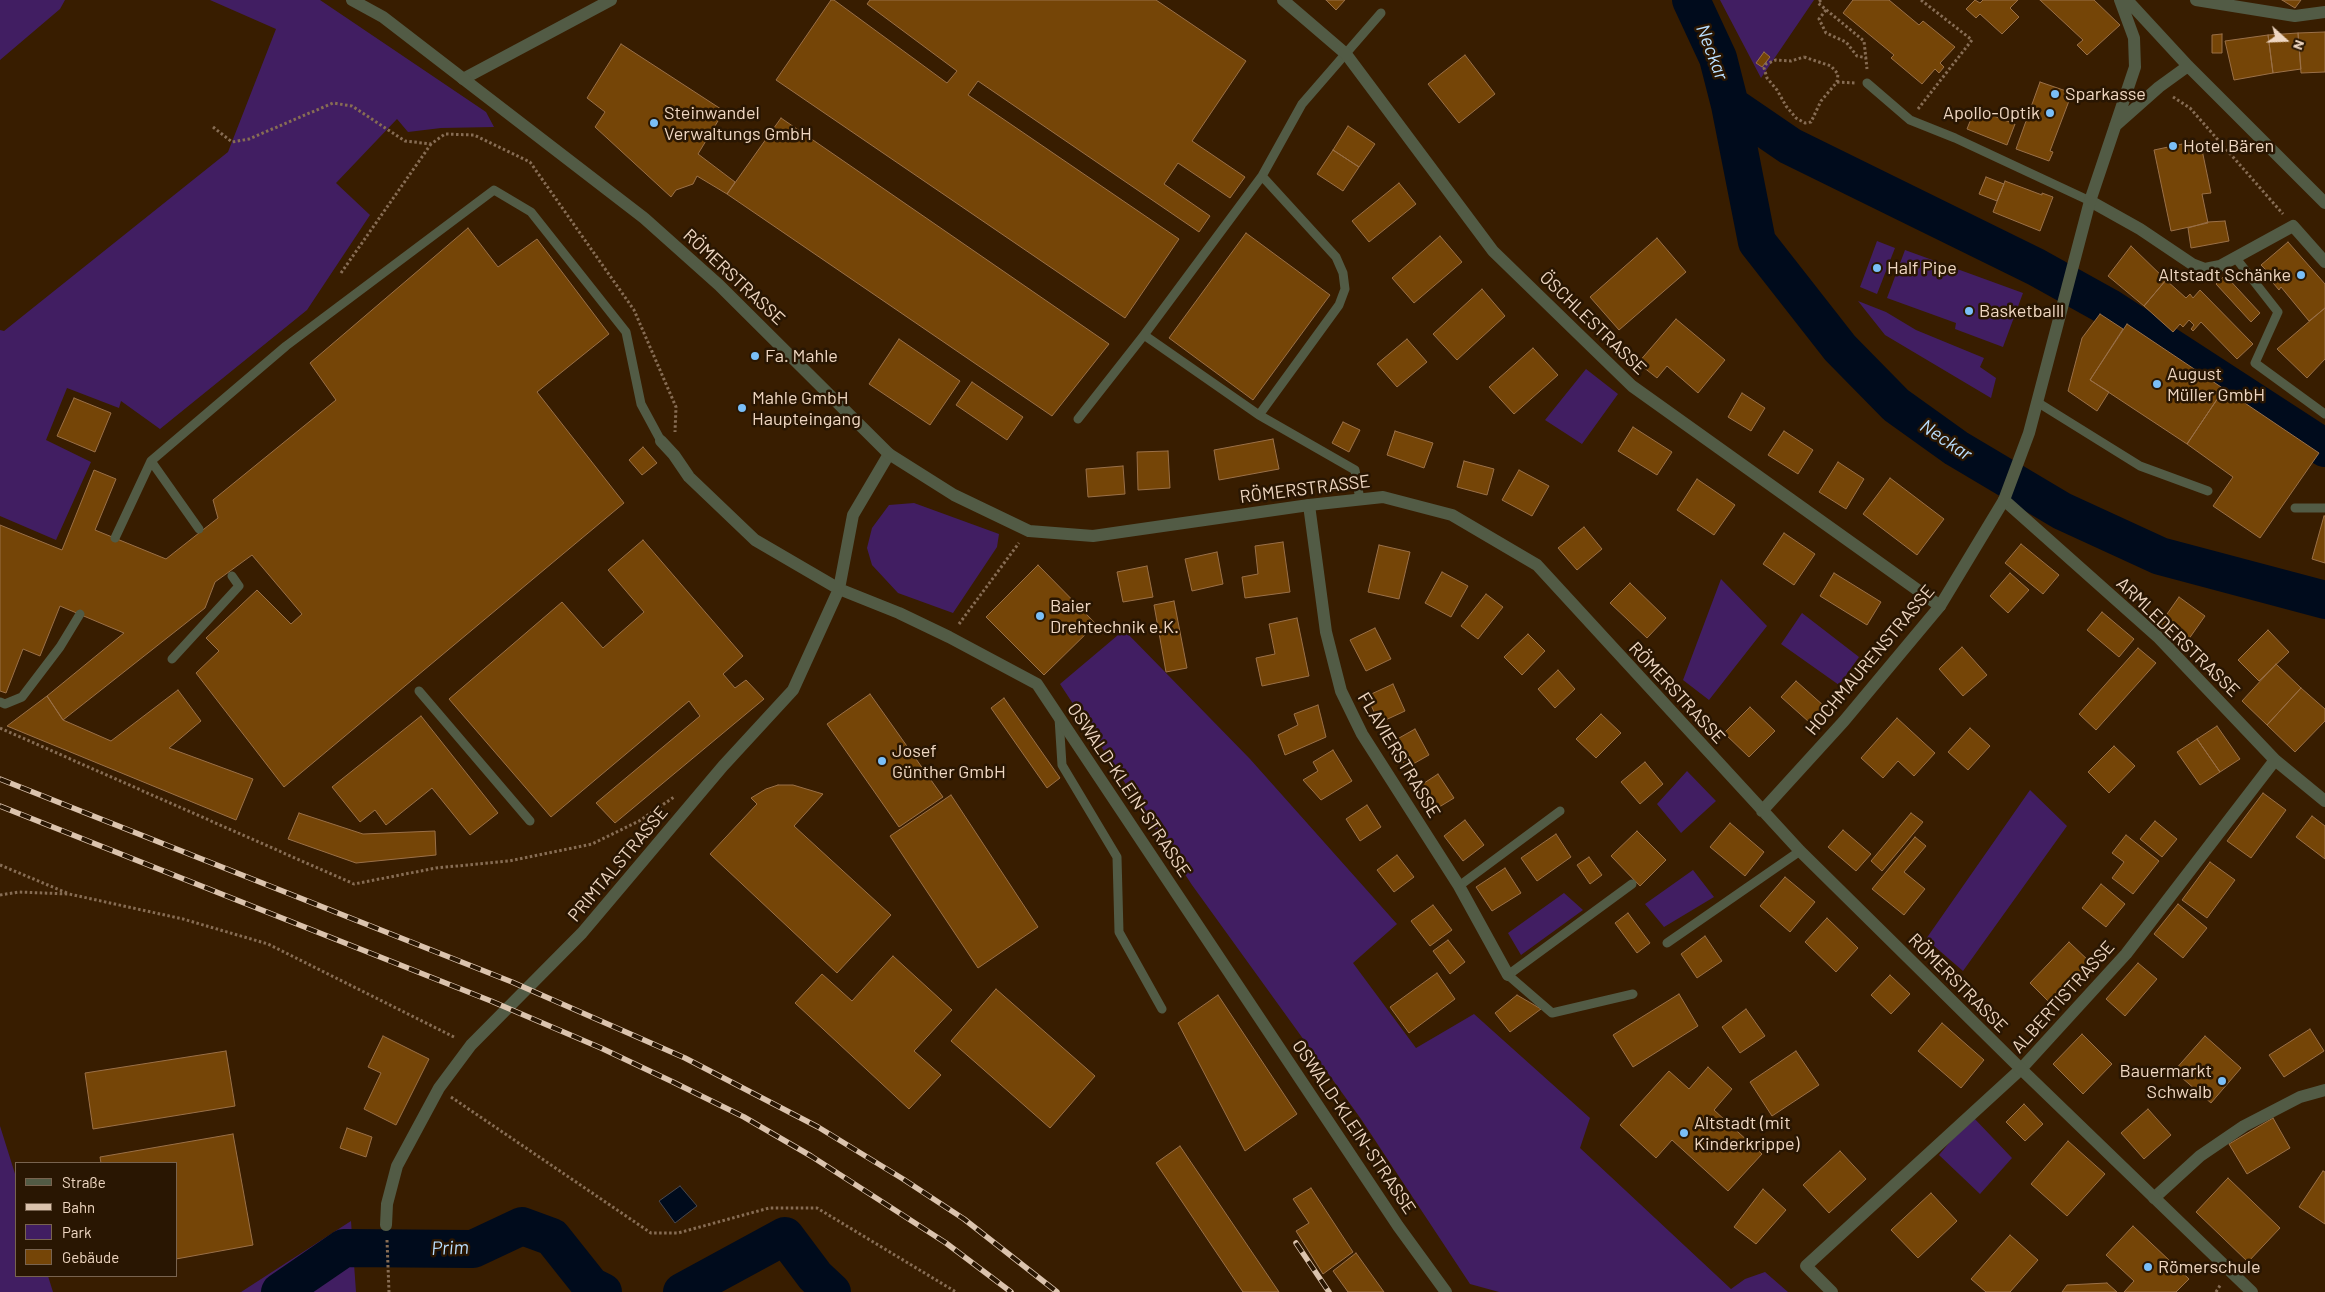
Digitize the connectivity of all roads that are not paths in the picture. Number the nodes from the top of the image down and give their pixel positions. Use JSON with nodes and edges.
{"nodes":[{"id":1,"x":352,"y":0,"type":"edge"},
{"id":2,"x":611,"y":0,"type":"edge"},
{"id":3,"x":1283,"y":0,"type":"edge"},
{"id":4,"x":2120,"y":0,"type":"edge"},
{"id":5,"x":2127,"y":0,"type":"edge"},
{"id":6,"x":2196,"y":0,"type":"edge"},
{"id":7,"x":2325,"y":12,"type":"edge"},
{"id":8,"x":1381,"y":13,"type":"dead end"},
{"id":9,"x":1346,"y":54,"type":"junction"},
{"id":10,"x":2188,"y":66,"type":"junction"},
{"id":11,"x":463,"y":79,"type":"junction"},
{"id":12,"x":1867,"y":83,"type":"road end"},
{"id":13,"x":2115,"y":126,"type":"junction"},
{"id":14,"x":1262,"y":176,"type":"junction"},
{"id":15,"x":2090,"y":201,"type":"junction"},
{"id":16,"x":2325,"y":203,"type":"edge"},
{"id":17,"x":2235,"y":257,"type":"junction"},
{"id":18,"x":2325,"y":262,"type":"edge"},
{"id":19,"x":1144,"y":335,"type":"junction"},
{"id":20,"x":2037,"y":402,"type":"junction"},
{"id":21,"x":2325,"y":414,"type":"edge"},
{"id":22,"x":1259,"y":415,"type":"junction"},
{"id":23,"x":1078,"y":419,"type":"dead end"},
{"id":24,"x":661,"y":441,"type":"joint"},
{"id":25,"x":889,"y":454,"type":"junction"},
{"id":26,"x":151,"y":461,"type":"junction"},
{"id":27,"x":2208,"y":491,"type":"dead end"},
{"id":28,"x":1360,"y":500,"type":"junction"},
{"id":29,"x":2004,"y":500,"type":"junction"},
{"id":30,"x":1309,"y":505,"type":"junction"},
{"id":31,"x":2294,"y":508,"type":"dead end"},
{"id":32,"x":2325,"y":508,"type":"edge"},
{"id":33,"x":199,"y":529,"type":"dead end"},
{"id":34,"x":115,"y":538,"type":"dead end"},
{"id":35,"x":232,"y":576,"type":"dead end"},
{"id":36,"x":839,"y":589,"type":"junction"},
{"id":37,"x":1940,"y":606,"type":"junction"},
{"id":38,"x":80,"y":614,"type":"dead end"},
{"id":39,"x":172,"y":658,"type":"dead end"},
{"id":40,"x":419,"y":691,"type":"dead end"},
{"id":41,"x":0,"y":702,"type":"edge"},
{"id":42,"x":1059,"y":716,"type":"junction"},
{"id":43,"x":2275,"y":760,"type":"junction"},
{"id":44,"x":2325,"y":801,"type":"edge"},
{"id":45,"x":1560,"y":811,"type":"dead end"},
{"id":46,"x":1762,"y":811,"type":"junction"},
{"id":47,"x":530,"y":821,"type":"dead end"},
{"id":48,"x":1800,"y":851,"type":"junction"},
{"id":49,"x":1632,"y":884,"type":"dead end"},
{"id":50,"x":1459,"y":886,"type":"junction"},
{"id":51,"x":1667,"y":943,"type":"dead end"},
{"id":52,"x":1508,"y":975,"type":"junction"},
{"id":53,"x":1632,"y":994,"type":"dead end"},
{"id":54,"x":1162,"y":1009,"type":"dead end"},
{"id":55,"x":2020,"y":1069,"type":"junction"},
{"id":56,"x":2325,"y":1090,"type":"edge"},
{"id":57,"x":2154,"y":1198,"type":"junction"},
{"id":58,"x":386,"y":1225,"type":"road end"},
{"id":59,"x":1446,"y":1292,"type":"edge"},
{"id":60,"x":1832,"y":1292,"type":"edge"},
{"id":61,"x":2252,"y":1292,"type":"edge"}],
"edges":[{"from":1,"to":11,"type":"street","name":"RÖMERSTRASSE"},
{"from":2,"to":11,"type":"street"},
{"from":3,"to":9,"type":"street","name":"ÖSCHLESTRASSE"},
{"from":4,"to":13,"type":"street","name":"HOCHMAURENSTRASSE"},
{"from":5,"to":10,"type":"street"},
{"from":6,"to":7,"type":"street"},
{"from":8,"to":9,"type":"lane"},
{"from":9,"to":14,"type":"lane"},
{"from":9,"to":37,"type":"street","name":"ÖSCHLESTRASSE"},
{"from":10,"to":13,"type":"street"},
{"from":10,"to":16,"type":"street"},
{"from":11,"to":25,"type":"street","name":"RÖMERSTRASSE"},
{"from":12,"to":15,"type":"lane"},
{"from":13,"to":15,"type":"street","name":"HOCHMAURENSTRASSE"},
{"from":14,"to":19,"type":"lane"},
{"from":14,"to":22,"type":"lane"},
{"from":15,"to":17,"type":"street"},
{"from":15,"to":20,"type":"street","name":"HOCHMAURENSTRASSE"},
{"from":17,"to":18,"type":"street"},
{"from":17,"to":21,"type":"lane"},
{"from":19,"to":22,"type":"lane"},
{"from":19,"to":23,"type":"lane"},
{"from":20,"to":27,"type":"lane"},
{"from":20,"to":29,"type":"street","name":"HOCHMAURENSTRASSE"},
{"from":22,"to":28,"type":"lane"},
{"from":24,"to":26,"type":"lane"},
{"from":24,"to":36,"type":"street","name":"OSWALD-KLEIN-STRASSE"},
{"from":25,"to":30,"type":"street","name":"RÖMERSTRASSE"},
{"from":25,"to":36,"type":"street","name":"PRIMTALSTRASSE"},
{"from":26,"to":33,"type":"lane"},
{"from":26,"to":34,"type":"lane"},
{"from":28,"to":30,"type":"street","name":"RÖMERSTRASSE"},
{"from":28,"to":46,"type":"street","name":"RÖMERSTRASSE"},
{"from":29,"to":37,"type":"street","name":"HOCHMAURENSTRASSE"},
{"from":29,"to":43,"type":"street","name":"ARMLEDERSTRASSE"},
{"from":30,"to":50,"type":"street","name":"FLAVIERSTRASSE"},
{"from":31,"to":32,"type":"lane"},
{"from":35,"to":39,"type":"lane"},
{"from":36,"to":42,"type":"street","name":"OSWALD-KLEIN-STRASSE"},
{"from":36,"to":58,"type":"street","name":"PRIMTALSTRASSE"},
{"from":37,"to":46,"type":"street","name":"HOCHMAURENSTRASSE"},
{"from":38,"to":41,"type":"lane"},
{"from":40,"to":47,"type":"lane"},
{"from":42,"to":54,"type":"lane"},
{"from":42,"to":59,"type":"street","name":"OSWALD-KLEIN-STRASSE"},
{"from":43,"to":44,"type":"street","name":"ARMLEDERSTRASSE"},
{"from":43,"to":55,"type":"street","name":"ALBERTISTRASSE"},
{"from":45,"to":50,"type":"lane"},
{"from":46,"to":48,"type":"street","name":"RÖMERSTRASSE"},
{"from":48,"to":51,"type":"lane"},
{"from":48,"to":55,"type":"street","name":"RÖMERSTRASSE"},
{"from":49,"to":52,"type":"lane"},
{"from":50,"to":52,"type":"street","name":"FLAVIERSTRASSE"},
{"from":52,"to":53,"type":"lane"},
{"from":55,"to":57,"type":"street","name":"RÖMERSTRASSE"},
{"from":55,"to":60,"type":"street","name":"ALBERTISTRASSE"},
{"from":56,"to":57,"type":"street"},
{"from":57,"to":61,"type":"street","name":"RÖMERSTRASSE"}]}
